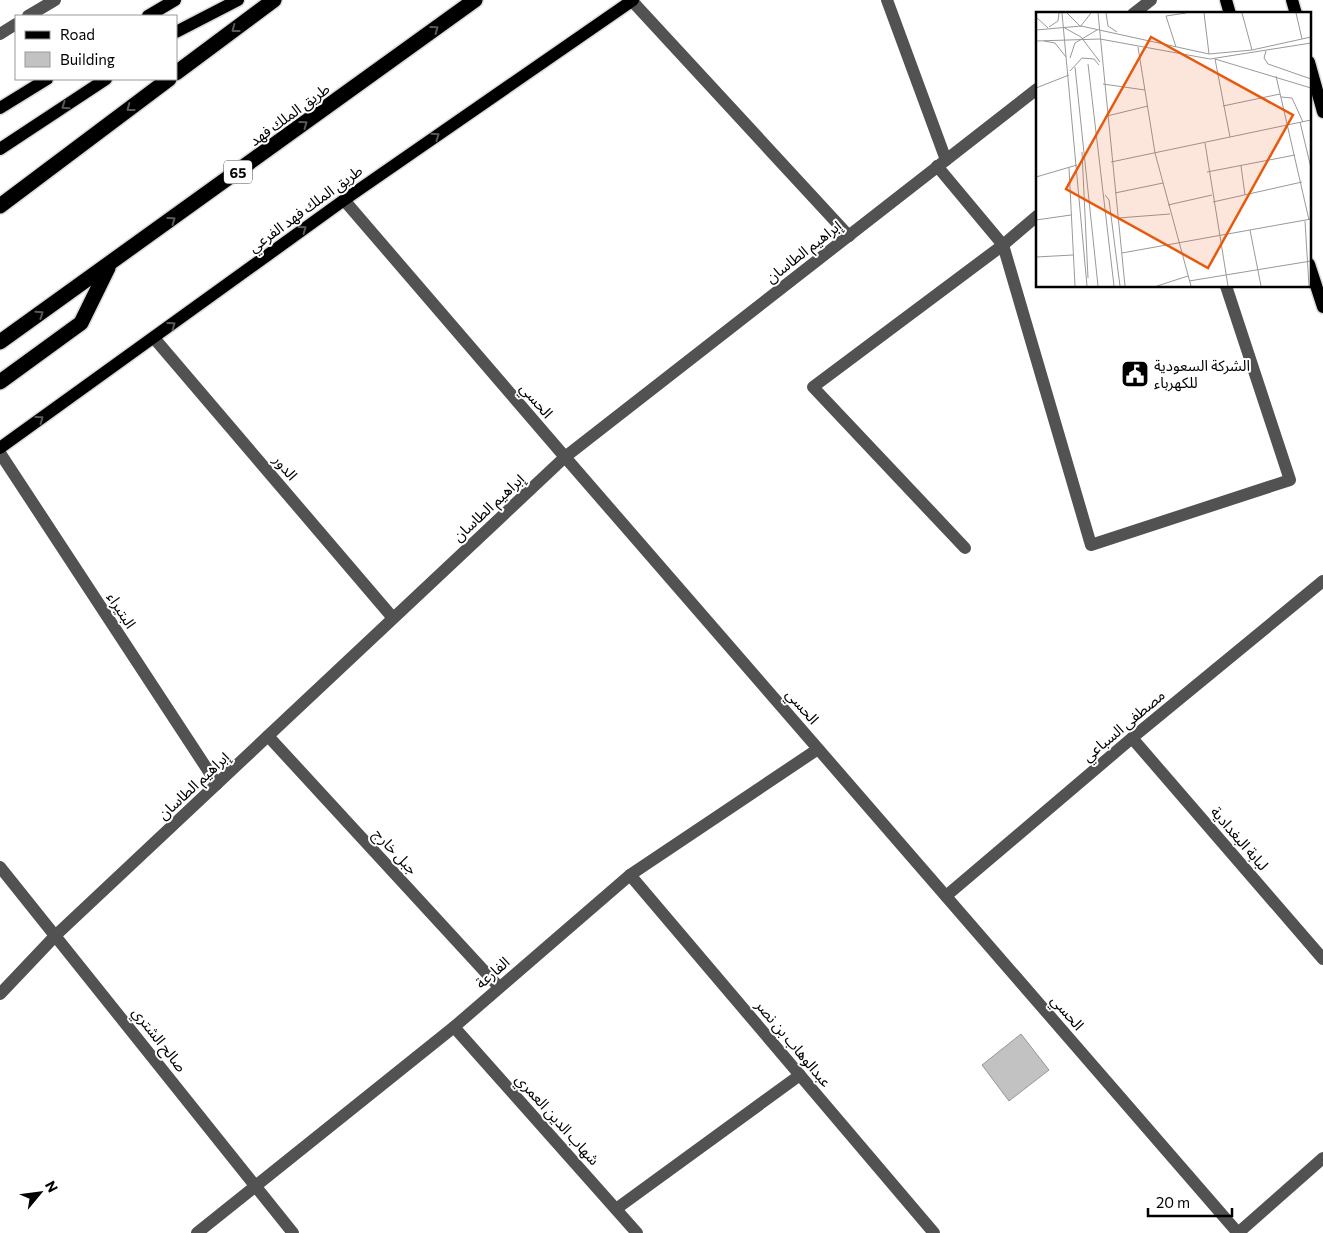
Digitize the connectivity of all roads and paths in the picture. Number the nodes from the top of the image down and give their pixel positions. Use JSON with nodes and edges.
{"nodes":[{"id":1,"x":55,"y":0,"type":"edge"},
{"id":2,"x":175,"y":0,"type":"edge"},
{"id":3,"x":238,"y":0,"type":"edge"},
{"id":4,"x":274,"y":0,"type":"edge"},
{"id":5,"x":475,"y":0,"type":"edge"},
{"id":6,"x":632,"y":0,"type":"edge"},
{"id":7,"x":887,"y":0,"type":"edge"},
{"id":8,"x":1150,"y":0,"type":"edge"},
{"id":9,"x":1135,"y":12,"type":"edge"},
{"id":10,"x":30,"y":15,"type":"edge"},
{"id":11,"x":150,"y":15,"type":"edge"},
{"id":12,"x":15,"y":25,"type":"edge"},
{"id":13,"x":178,"y":31,"type":"edge"},
{"id":14,"x":0,"y":34,"type":"edge"},
{"id":15,"x":1310,"y":66,"type":"edge"},
{"id":16,"x":178,"y":72,"type":"edge"},
{"id":17,"x":45,"y":80,"type":"edge"},
{"id":18,"x":104,"y":80,"type":"edge"},
{"id":19,"x":168,"y":80,"type":"edge"},
{"id":20,"x":1036,"y":90,"type":"edge"},
{"id":21,"x":0,"y":108,"type":"edge"},
{"id":22,"x":1323,"y":112,"type":"edge"},
{"id":23,"x":0,"y":149,"type":"edge"},
{"id":24,"x":942,"y":163,"type":"junction"},
{"id":25,"x":344,"y":200,"type":"junction"},
{"id":26,"x":0,"y":206,"type":"edge"},
{"id":27,"x":1036,"y":217,"type":"edge"},
{"id":28,"x":849,"y":236,"type":"junction"},
{"id":29,"x":1003,"y":244,"type":"junction"},
{"id":30,"x":110,"y":265,"type":"junction"},
{"id":31,"x":1310,"y":267,"type":"edge"},
{"id":32,"x":1227,"y":288,"type":"edge"},
{"id":33,"x":1323,"y":307,"type":"edge"},
{"id":34,"x":154,"y":338,"type":"junction"},
{"id":35,"x":0,"y":342,"type":"edge"},
{"id":36,"x":0,"y":382,"type":"edge"},
{"id":37,"x":0,"y":448,"type":"edge"},
{"id":38,"x":0,"y":453,"type":"edge"},
{"id":39,"x":565,"y":458,"type":"junction"},
{"id":40,"x":965,"y":548,"type":"dead end"},
{"id":41,"x":1323,"y":581,"type":"edge"},
{"id":42,"x":393,"y":618,"type":"junction"},
{"id":43,"x":268,"y":736,"type":"junction"},
{"id":44,"x":1132,"y":738,"type":"junction"},
{"id":45,"x":818,"y":749,"type":"junction"},
{"id":46,"x":217,"y":784,"type":"junction"},
{"id":47,"x":0,"y":867,"type":"edge"},
{"id":48,"x":630,"y":875,"type":"junction"},
{"id":49,"x":946,"y":896,"type":"junction"},
{"id":50,"x":56,"y":935,"type":"junction"},
{"id":51,"x":1323,"y":959,"type":"edge"},
{"id":52,"x":499,"y":987,"type":"junction"},
{"id":53,"x":0,"y":994,"type":"edge"},
{"id":54,"x":454,"y":1027,"type":"junction"},
{"id":55,"x":800,"y":1075,"type":"junction"},
{"id":56,"x":1323,"y":1158,"type":"edge"},
{"id":57,"x":256,"y":1187,"type":"junction"},
{"id":58,"x":616,"y":1209,"type":"junction"},
{"id":59,"x":197,"y":1233,"type":"edge"},
{"id":60,"x":293,"y":1233,"type":"edge"},
{"id":61,"x":637,"y":1233,"type":"edge"},
{"id":62,"x":934,"y":1233,"type":"edge"},
{"id":63,"x":1238,"y":1233,"type":"edge"}],
"edges":[{"from":1,"to":10,"type":"street"},
{"from":2,"to":11,"type":"main road"},
{"from":3,"to":13,"type":"main road"},
{"from":4,"to":16,"type":"highway","one_way":true},
{"from":30,"to":5,"type":"highway","name":"طريق الملك فهد","number":"65","one_way":true},
{"from":25,"to":6,"type":"main road","name":"طريق الملك فهد الفرعي","one_way":true},
{"from":6,"to":28,"type":"street"},
{"from":7,"to":24,"type":"street"},
{"from":8,"to":9,"type":"street"},
{"from":12,"to":14,"type":"street"},
{"from":15,"to":22,"type":"main road"},
{"from":17,"to":21,"type":"main road"},
{"from":18,"to":23,"type":"main road","one_way":true},
{"from":19,"to":26,"type":"highway","one_way":true},
{"from":20,"to":24,"type":"street","name":"إبراهيم الطاسان"},
{"from":24,"to":28,"type":"street","name":"إبراهيم الطاسان"},
{"from":24,"to":29,"type":"street"},
{"from":34,"to":25,"type":"main road","name":"طريق الملك فهد الفرعي","one_way":true},
{"from":25,"to":39,"type":"street","name":"الحسي"},
{"from":27,"to":29,"type":"street"},
{"from":28,"to":39,"type":"street","name":"إبراهيم الطاسان"},
{"from":29,"to":32,"type":"street"},
{"from":29,"to":40,"type":"street"},
{"from":35,"to":30,"type":"highway","name":"طريق الملك فهد","number":"65","one_way":true},
{"from":30,"to":36,"type":"highway"},
{"from":31,"to":33,"type":"main road"},
{"from":37,"to":34,"type":"main road","name":"طريق الملك فهد الفرعي","one_way":true},
{"from":34,"to":42,"type":"street","name":"الدور"},
{"from":38,"to":46,"type":"street","name":"البتيراء"},
{"from":39,"to":42,"type":"street","name":"إبراهيم الطاسان"},
{"from":39,"to":45,"type":"street","name":"الحسي"},
{"from":41,"to":44,"type":"street","name":"مصطفى السباعي"},
{"from":42,"to":43,"type":"street","name":"إبراهيم الطاسان"},
{"from":43,"to":46,"type":"street","name":"إبراهيم الطاسان"},
{"from":43,"to":52,"type":"street","name":"جبل خارج"},
{"from":44,"to":49,"type":"street","name":"مصطفى السباعي"},
{"from":44,"to":51,"type":"street","name":"لبابة البغدادية"},
{"from":45,"to":48,"type":"street","name":"الفارعة"},
{"from":45,"to":49,"type":"street","name":"الحسي"},
{"from":46,"to":50,"type":"street","name":"إبراهيم الطاسان"},
{"from":47,"to":50,"type":"street","name":"صالح الشتري"},
{"from":48,"to":52,"type":"street","name":"الفارعة"},
{"from":48,"to":55,"type":"street","name":"عبدالوهاب بن نصر"},
{"from":49,"to":63,"type":"street","name":"الحسي"},
{"from":50,"to":53,"type":"street","name":"إبراهيم الطاسان"},
{"from":50,"to":57,"type":"street","name":"صالح الشتري"},
{"from":52,"to":54,"type":"street","name":"الفارعة"},
{"from":54,"to":57,"type":"street","name":"الفارعة"},
{"from":54,"to":58,"type":"street","name":"شهاب الدين العمري"},
{"from":55,"to":58,"type":"street"},
{"from":55,"to":62,"type":"street","name":"عبدالوهاب بن نصر"},
{"from":56,"to":63,"type":"street"},
{"from":57,"to":59,"type":"street","name":"الفارعة"},
{"from":57,"to":60,"type":"street","name":"صالح الشتري"},
{"from":58,"to":61,"type":"street","name":"شهاب الدين العمري"}]}
